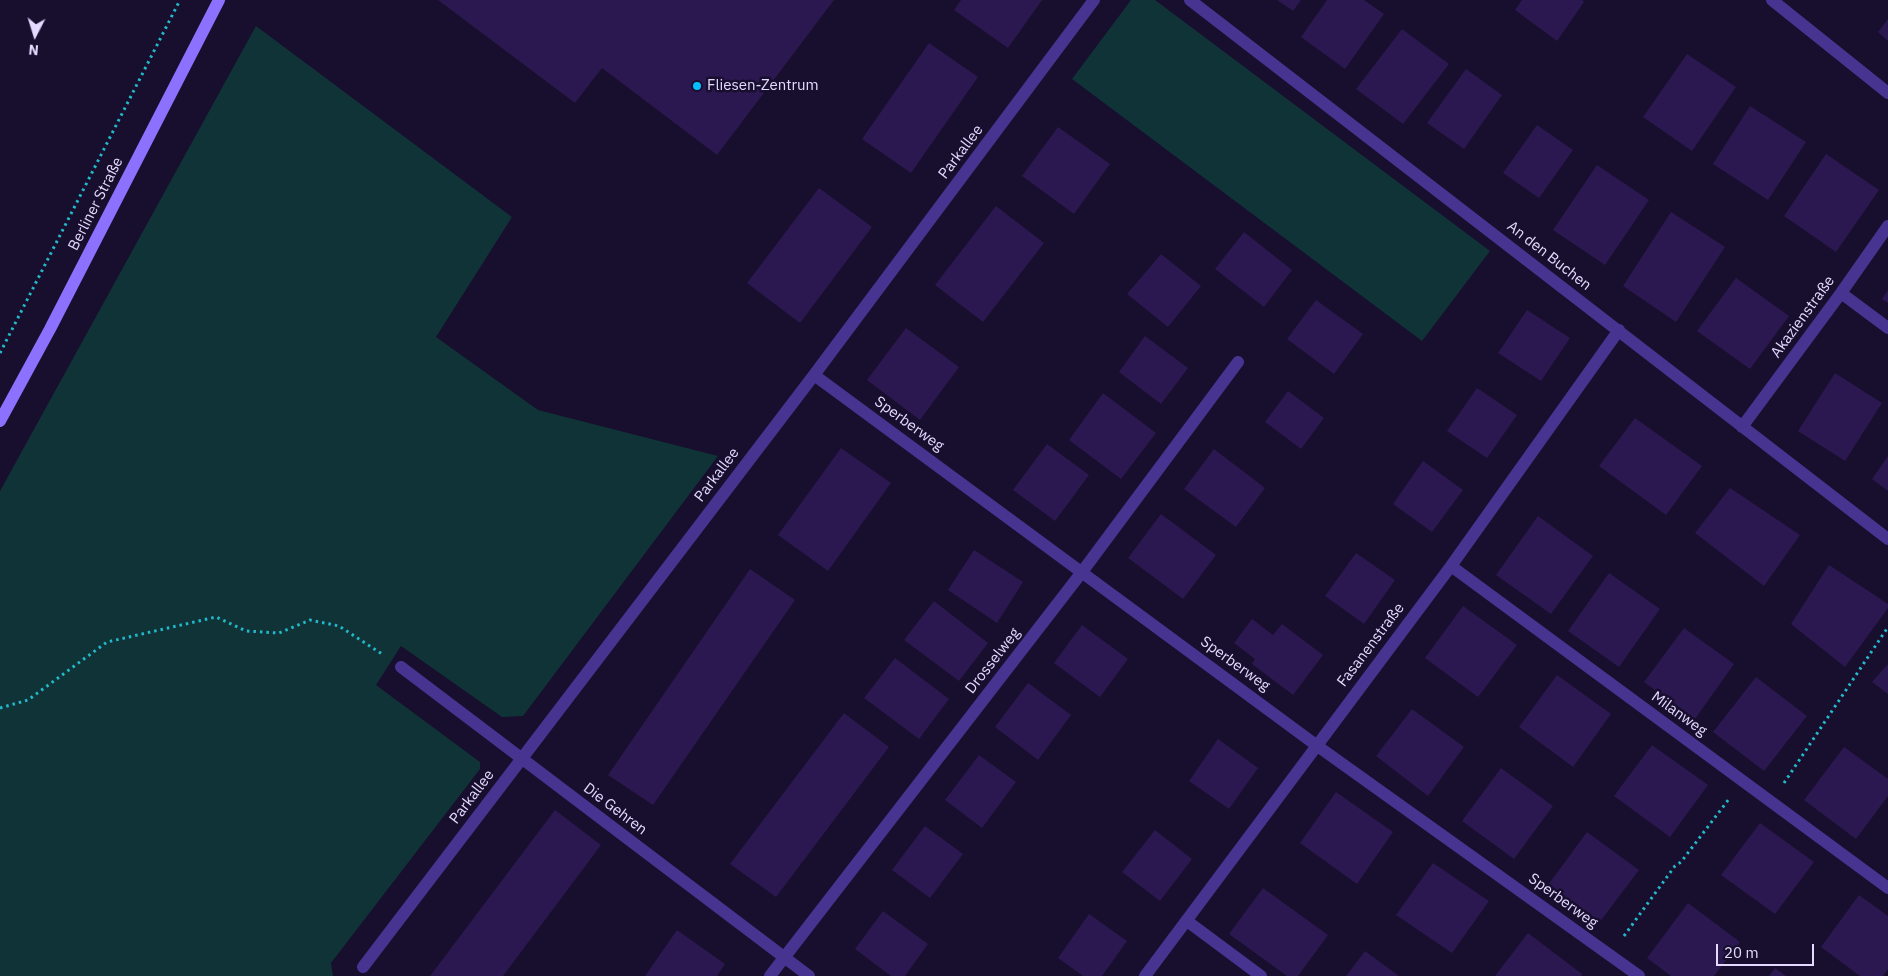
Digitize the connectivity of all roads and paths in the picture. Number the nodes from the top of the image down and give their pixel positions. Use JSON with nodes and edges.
{"nodes":[{"id":1,"x":180,"y":0,"type":"edge"},
{"id":2,"x":219,"y":0,"type":"edge"},
{"id":3,"x":1094,"y":0,"type":"edge"},
{"id":4,"x":1190,"y":0,"type":"edge"},
{"id":5,"x":1772,"y":0,"type":"edge"},
{"id":6,"x":1888,"y":93,"type":"edge"},
{"id":7,"x":1888,"y":226,"type":"edge"},
{"id":8,"x":1841,"y":293,"type":"junction"},
{"id":9,"x":1888,"y":328,"type":"edge"},
{"id":10,"x":1619,"y":330,"type":"junction"},
{"id":11,"x":0,"y":353,"type":"edge"},
{"id":12,"x":1238,"y":362,"type":"dead end"},
{"id":13,"x":814,"y":375,"type":"junction"},
{"id":14,"x":0,"y":421,"type":"edge"},
{"id":15,"x":1742,"y":427,"type":"junction"},
{"id":16,"x":1888,"y":539,"type":"edge"},
{"id":17,"x":1451,"y":566,"type":"junction"},
{"id":18,"x":1082,"y":572,"type":"junction"},
{"id":19,"x":1888,"y":627,"type":"edge"},
{"id":20,"x":401,"y":667,"type":"joint"},
{"id":21,"x":0,"y":708,"type":"edge"},
{"id":22,"x":1316,"y":745,"type":"junction"},
{"id":23,"x":522,"y":758,"type":"junction"},
{"id":24,"x":1743,"y":782,"type":"junction"},
{"id":25,"x":1771,"y":802,"type":"junction"},
{"id":26,"x":1888,"y":888,"type":"edge"},
{"id":27,"x":1187,"y":921,"type":"junction"},
{"id":28,"x":1610,"y":955,"type":"junction"},
{"id":29,"x":784,"y":957,"type":"junction"},
{"id":30,"x":362,"y":967,"type":"dead end"},
{"id":31,"x":770,"y":976,"type":"edge"},
{"id":32,"x":809,"y":976,"type":"edge"},
{"id":33,"x":1145,"y":976,"type":"edge"},
{"id":34,"x":1261,"y":976,"type":"edge"},
{"id":35,"x":1639,"y":976,"type":"edge"}],
"edges":[{"from":1,"to":11,"type":"path"},
{"from":2,"to":14,"type":"street","name":"Berliner Straße"},
{"from":3,"to":13,"type":"street","name":"Parkallee"},
{"from":4,"to":10,"type":"street","name":"An den Buchen"},
{"from":5,"to":6,"type":"street"},
{"from":7,"to":8,"type":"street","name":"Akazienstraße"},
{"from":8,"to":9,"type":"street"},
{"from":8,"to":15,"type":"street","name":"Akazienstraße"},
{"from":10,"to":15,"type":"street","name":"An den Buchen"},
{"from":10,"to":17,"type":"street","name":"Fasanenstraße"},
{"from":12,"to":18,"type":"street","name":"Drosselweg"},
{"from":13,"to":18,"type":"street","name":"Sperberweg"},
{"from":13,"to":23,"type":"street","name":"Parkallee"},
{"from":15,"to":16,"type":"street","name":"An den Buchen"},
{"from":17,"to":22,"type":"street","name":"Fasanenstraße"},
{"from":17,"to":24,"type":"street","name":"Milanweg"},
{"from":18,"to":22,"type":"street","name":"Sperberweg"},
{"from":18,"to":29,"type":"street","name":"Drosselweg"},
{"from":19,"to":25,"type":"path"},
{"from":20,"to":21,"type":"path"},
{"from":20,"to":23,"type":"street","name":"Die Gehren"},
{"from":22,"to":27,"type":"street","name":"Fasanenstraße"},
{"from":22,"to":28,"type":"street","name":"Sperberweg"},
{"from":23,"to":29,"type":"street","name":"Die Gehren"},
{"from":23,"to":30,"type":"street","name":"Parkallee"},
{"from":24,"to":25,"type":"street","name":"Milanweg"},
{"from":24,"to":28,"type":"path"},
{"from":25,"to":26,"type":"street","name":"Milanweg"},
{"from":27,"to":33,"type":"street","name":"Fasanenstraße"},
{"from":27,"to":34,"type":"street"},
{"from":28,"to":35,"type":"street","name":"Sperberweg"},
{"from":29,"to":31,"type":"street","name":"Drosselweg"},
{"from":29,"to":32,"type":"street","name":"Die Gehren"}]}
